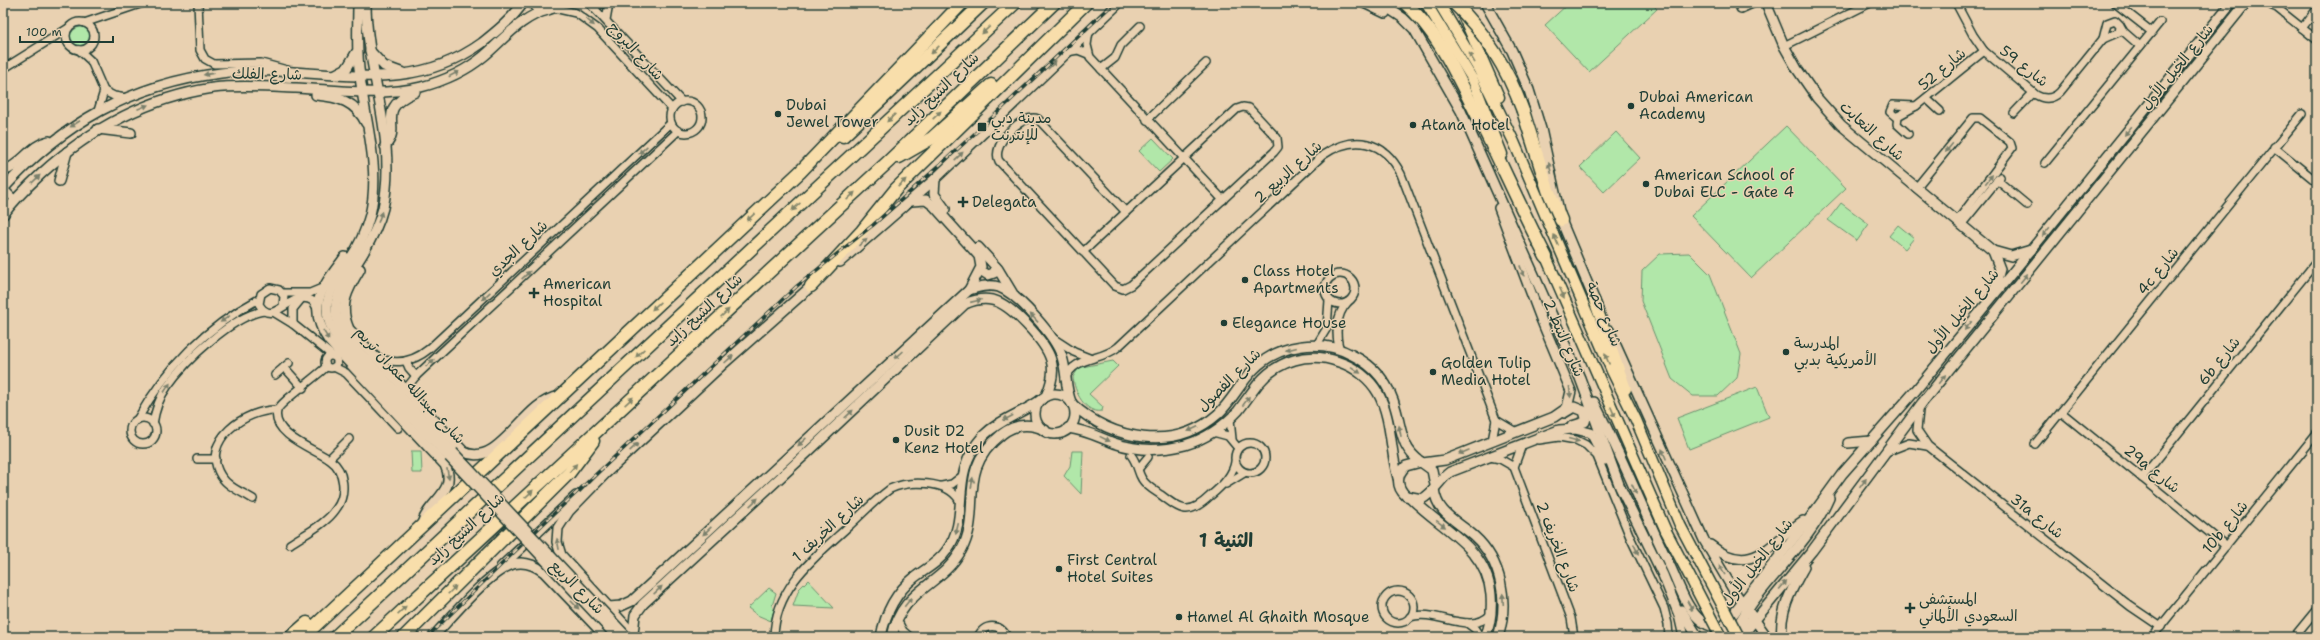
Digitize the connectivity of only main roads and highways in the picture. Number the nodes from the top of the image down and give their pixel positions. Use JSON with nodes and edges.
{"nodes":[{"id":1,"x":358,"y":3,"type":"edge"},
{"id":2,"x":366,"y":3,"type":"edge"},
{"id":3,"x":523,"y":3,"type":"edge"},
{"id":4,"x":532,"y":3,"type":"edge"},
{"id":5,"x":983,"y":3,"type":"edge"},
{"id":6,"x":1015,"y":3,"type":"edge"},
{"id":7,"x":1054,"y":3,"type":"edge"},
{"id":8,"x":1065,"y":3,"type":"edge"},
{"id":9,"x":1086,"y":3,"type":"edge"},
{"id":10,"x":1118,"y":3,"type":"edge"},
{"id":11,"x":1364,"y":3,"type":"edge"},
{"id":12,"x":1380,"y":3,"type":"edge"},
{"id":13,"x":1406,"y":3,"type":"edge"},
{"id":14,"x":1426,"y":3,"type":"edge"},
{"id":15,"x":1439,"y":3,"type":"edge"},
{"id":16,"x":1454,"y":3,"type":"edge"},
{"id":17,"x":1459,"y":3,"type":"edge"},
{"id":18,"x":1485,"y":3,"type":"edge"},
{"id":19,"x":1752,"y":3,"type":"edge"},
{"id":20,"x":1766,"y":3,"type":"edge"},
{"id":21,"x":2231,"y":3,"type":"edge"},
{"id":22,"x":2246,"y":3,"type":"edge"},
{"id":23,"x":555,"y":7,"type":"edge"},
{"id":24,"x":958,"y":7,"type":"edge"},
{"id":25,"x":1741,"y":8,"type":"dead end"},
{"id":26,"x":1066,"y":22,"type":"junction"},
{"id":27,"x":1424,"y":46,"type":"junction"},
{"id":28,"x":357,"y":48,"type":"junction"},
{"id":29,"x":369,"y":49,"type":"junction"},
{"id":30,"x":2189,"y":56,"type":"junction"},
{"id":31,"x":412,"y":74,"type":"junction"},
{"id":32,"x":328,"y":76,"type":"junction"},
{"id":33,"x":360,"y":77,"type":"junction"},
{"id":34,"x":374,"y":77,"type":"junction"},
{"id":35,"x":974,"y":78,"type":"junction"},
{"id":36,"x":436,"y":83,"type":"junction"},
{"id":37,"x":297,"y":88,"type":"junction"},
{"id":38,"x":362,"y":91,"type":"junction"},
{"id":39,"x":377,"y":91,"type":"junction"},
{"id":40,"x":2169,"y":98,"type":"junction"},
{"id":41,"x":98,"y":130,"type":"junction"},
{"id":42,"x":370,"y":133,"type":"junction"},
{"id":43,"x":131,"y":134,"type":"dead end"},
{"id":44,"x":53,"y":141,"type":"junction"},
{"id":45,"x":1514,"y":142,"type":"junction"},
{"id":46,"x":385,"y":146,"type":"junction"},
{"id":47,"x":66,"y":152,"type":"junction"},
{"id":48,"x":1482,"y":155,"type":"junction"},
{"id":49,"x":889,"y":161,"type":"junction"},
{"id":50,"x":3,"y":171,"type":"edge"},
{"id":51,"x":800,"y":172,"type":"junction"},
{"id":52,"x":935,"y":179,"type":"junction"},
{"id":53,"x":59,"y":181,"type":"dead end"},
{"id":54,"x":3,"y":188,"type":"edge"},
{"id":55,"x":911,"y":201,"type":"junction"},
{"id":56,"x":5,"y":208,"type":"edge"},
{"id":57,"x":370,"y":215,"type":"junction"},
{"id":58,"x":1561,"y":220,"type":"junction"},
{"id":59,"x":372,"y":237,"type":"junction"},
{"id":60,"x":2031,"y":250,"type":"junction"},
{"id":61,"x":1993,"y":251,"type":"junction"},
{"id":62,"x":1546,"y":257,"type":"junction"},
{"id":63,"x":996,"y":267,"type":"junction"},
{"id":64,"x":980,"y":270,"type":"junction"},
{"id":65,"x":811,"y":286,"type":"junction"},
{"id":66,"x":969,"y":290,"type":"junction"},
{"id":67,"x":1993,"y":296,"type":"junction"},
{"id":68,"x":1015,"y":297,"type":"junction"},
{"id":69,"x":1594,"y":300,"type":"junction"},
{"id":70,"x":1580,"y":378,"type":"junction"},
{"id":71,"x":557,"y":398,"type":"junction"},
{"id":72,"x":1044,"y":398,"type":"junction"},
{"id":73,"x":1071,"y":403,"type":"junction"},
{"id":74,"x":1554,"y":417,"type":"junction"},
{"id":75,"x":1636,"y":420,"type":"junction"},
{"id":76,"x":600,"y":428,"type":"junction"},
{"id":77,"x":1068,"y":428,"type":"junction"},
{"id":78,"x":1045,"y":430,"type":"junction"},
{"id":79,"x":1559,"y":430,"type":"junction"},
{"id":80,"x":1871,"y":441,"type":"junction"},
{"id":81,"x":1848,"y":443,"type":"dead end"},
{"id":82,"x":451,"y":455,"type":"junction"},
{"id":83,"x":1422,"y":463,"type":"junction"},
{"id":84,"x":605,"y":474,"type":"junction"},
{"id":85,"x":1398,"y":478,"type":"junction"},
{"id":86,"x":1836,"y":482,"type":"junction"},
{"id":87,"x":1434,"y":487,"type":"junction"},
{"id":88,"x":1620,"y":487,"type":"junction"},
{"id":89,"x":1411,"y":498,"type":"junction"},
{"id":90,"x":1810,"y":518,"type":"junction"},
{"id":91,"x":422,"y":526,"type":"junction"},
{"id":92,"x":1704,"y":540,"type":"junction"},
{"id":93,"x":1812,"y":551,"type":"junction"},
{"id":94,"x":1663,"y":575,"type":"junction"},
{"id":95,"x":367,"y":576,"type":"junction"},
{"id":96,"x":488,"y":581,"type":"junction"},
{"id":97,"x":637,"y":596,"type":"junction"},
{"id":98,"x":643,"y":604,"type":"junction"},
{"id":99,"x":609,"y":607,"type":"junction"},
{"id":100,"x":1745,"y":607,"type":"junction"},
{"id":101,"x":1755,"y":619,"type":"junction"},
{"id":102,"x":1729,"y":629,"type":"edge"},
{"id":103,"x":632,"y":636,"type":"edge"},
{"id":104,"x":291,"y":637,"type":"edge"},
{"id":105,"x":303,"y":637,"type":"edge"},
{"id":106,"x":335,"y":637,"type":"edge"},
{"id":107,"x":374,"y":637,"type":"edge"},
{"id":108,"x":404,"y":637,"type":"edge"},
{"id":109,"x":433,"y":637,"type":"edge"},
{"id":110,"x":606,"y":637,"type":"edge"},
{"id":111,"x":617,"y":637,"type":"edge"},
{"id":112,"x":881,"y":637,"type":"edge"},
{"id":113,"x":892,"y":637,"type":"edge"},
{"id":114,"x":1485,"y":637,"type":"edge"},
{"id":115,"x":1498,"y":637,"type":"edge"},
{"id":116,"x":1684,"y":637,"type":"edge"},
{"id":117,"x":1698,"y":637,"type":"edge"},
{"id":118,"x":1715,"y":637,"type":"edge"},
{"id":119,"x":1727,"y":637,"type":"edge"},
{"id":120,"x":1732,"y":637,"type":"edge"},
{"id":121,"x":1740,"y":637,"type":"edge"},
{"id":122,"x":1767,"y":637,"type":"edge"},
{"id":123,"x":1782,"y":637,"type":"edge"}],
"edges":[{"from":1,"to":28,"type":"main road","name":"شارع عبدالله عمران تريم"},
{"from":2,"to":29,"type":"main road","name":"شارع عبدالله عمران تريم"},
{"from":3,"to":31,"type":"main road","name":"شارع الفلك"},
{"from":4,"to":23,"type":"main road"},
{"from":5,"to":51,"type":"highway","one_way":true},
{"from":6,"to":106,"type":"highway","name":"شارع الشيخ زايد","one_way":true},
{"from":7,"to":35,"type":"highway","name":"شارع الشيخ زايد"},
{"from":8,"to":35,"type":"highway"},
{"from":9,"to":26,"type":"highway"},
{"from":52,"to":10,"type":"main road","one_way":true},
{"from":11,"to":27,"type":"main road"},
{"from":12,"to":27,"type":"main road"},
{"from":13,"to":62,"type":"highway"},
{"from":14,"to":62,"type":"main road","name":"شارع حصة"},
{"from":45,"to":15,"type":"main road","name":"شارع حصة","one_way":true},
{"from":16,"to":58,"type":"highway","bridge":true},
{"from":17,"to":45,"type":"main road"},
{"from":58,"to":18,"type":"main road","one_way":true},
{"from":19,"to":25,"type":"main road"},
{"from":20,"to":61,"type":"main road","name":"شارع النعايت"},
{"from":21,"to":30,"type":"main road","name":"شارع الخيل الأول"},
{"from":22,"to":40,"type":"main road","name":"شارع الخيل الأول"},
{"from":36,"to":23,"type":"main road","name":"شارع الفلك","one_way":true},
{"from":24,"to":51,"type":"highway"},
{"from":26,"to":49,"type":"highway"},
{"from":65,"to":26,"type":"highway","one_way":true},
{"from":27,"to":48,"type":"main road"},
{"from":28,"to":32,"type":"main road"},
{"from":28,"to":33,"type":"main road","name":"شارع عبدالله عمران تريم"},
{"from":29,"to":31,"type":"main road"},
{"from":29,"to":34,"type":"main road","name":"شارع عبدالله عمران تريم"},
{"from":30,"to":40,"type":"main road"},
{"from":30,"to":60,"type":"main road","name":"شارع الخيل الأول","one_way":true},
{"from":31,"to":34,"type":"main road","name":"شارع الفلك"},
{"from":32,"to":33,"type":"main road","name":"شارع الفلك"},
{"from":32,"to":44,"type":"main road","name":"شارع الفلك","one_way":true},
{"from":33,"to":34,"type":"main road","name":"شارع الفلك"},
{"from":33,"to":38,"type":"main road","name":"شارع عبدالله عمران تريم"},
{"from":34,"to":39,"type":"main road","name":"شارع عبدالله عمران تريم"},
{"from":49,"to":35,"type":"highway","name":"شارع الشيخ زايد","one_way":true},
{"from":36,"to":39,"type":"main road","name":"شارع الفلك"},
{"from":36,"to":46,"type":"main road"},
{"from":37,"to":38,"type":"main road","name":"شارع الفلك"},
{"from":41,"to":37,"type":"main road","name":"شارع الفلك","one_way":true},
{"from":37,"to":42,"type":"main road"},
{"from":38,"to":39,"type":"main road","name":"شارع الفلك"},
{"from":38,"to":42,"type":"main road","name":"شارع عبدالله عمران تريم"},
{"from":39,"to":46,"type":"main road","name":"شارع عبدالله عمران تريم"},
{"from":93,"to":40,"type":"main road","name":"شارع الخيل الأول","one_way":true},
{"from":41,"to":43,"type":"main road"},
{"from":41,"to":47,"type":"main road","name":"شارع الفلك"},
{"from":42,"to":57,"type":"main road","name":"شارع عبدالله عمران تريم"},
{"from":44,"to":50,"type":"main road"},
{"from":44,"to":54,"type":"main road","name":"شارع الفلك"},
{"from":75,"to":45,"type":"main road","name":"شارع حصة","one_way":true},
{"from":59,"to":46,"type":"main road","name":"شارع عبدالله عمران تريم","one_way":true},
{"from":47,"to":53,"type":"main road"},
{"from":56,"to":47,"type":"main road","name":"شارع الفلك","one_way":true},
{"from":48,"to":70,"type":"main road"},
{"from":48,"to":74,"type":"main road","name":"شارع النبط 2","one_way":true},
{"from":76,"to":49,"type":"highway","name":"شارع الشيخ زايد","one_way":true},
{"from":51,"to":71,"type":"highway","one_way":true},
{"from":52,"to":55,"type":"main road"},
{"from":52,"to":63,"type":"main road"},
{"from":55,"to":64,"type":"main road"},
{"from":65,"to":55,"type":"main road","one_way":true},
{"from":57,"to":82,"type":"main road","name":"شارع عبدالله عمران تريم"},
{"from":57,"to":91,"type":"main road","one_way":true},
{"from":58,"to":69,"type":"main road"},
{"from":59,"to":71,"type":"main road"},
{"from":59,"to":82,"type":"main road","name":"شارع عبدالله عمران تريم"},
{"from":60,"to":61,"type":"main road","name":"شارع النعايت"},
{"from":60,"to":67,"type":"main road","name":"شارع الخيل الأول"},
{"from":61,"to":67,"type":"main road"},
{"from":62,"to":102,"type":"main road","name":"شارع حصة","one_way":true,"bridge":true},
{"from":63,"to":64,"type":"main road"},
{"from":63,"to":68,"type":"main road"},
{"from":64,"to":66,"type":"main road"},
{"from":84,"to":65,"type":"main road","one_way":true},
{"from":66,"to":68,"type":"main road"},
{"from":66,"to":97,"type":"main road","one_way":true},
{"from":67,"to":80,"type":"main road","name":"شارع الخيل الأول","one_way":true},
{"from":73,"to":68,"type":"main road","one_way":true},
{"from":69,"to":75,"type":"main road"},
{"from":92,"to":69,"type":"main road","one_way":true},
{"from":70,"to":88,"type":"main road"},
{"from":70,"to":102,"type":"main road","one_way":true},
{"from":71,"to":91,"type":"highway"},
{"from":72,"to":73,"type":"main road"},
{"from":72,"to":78,"type":"main road"},
{"from":98,"to":72,"type":"main road","one_way":true},
{"from":72,"to":112,"type":"main road","one_way":true},
{"from":73,"to":77,"type":"main road"},
{"from":83,"to":73,"type":"main road","name":"شارع الفصول","one_way":true},
{"from":74,"to":79,"type":"main road"},
{"from":74,"to":83,"type":"main road","name":"شارع النبط 2","one_way":true},
{"from":75,"to":121,"type":"main road","name":"شارع حصة","bridge":true},
{"from":107,"to":76,"type":"highway","name":"شارع الشيخ زايد","one_way":true},
{"from":108,"to":76,"type":"highway","one_way":true},
{"from":77,"to":78,"type":"main road"},
{"from":77,"to":85,"type":"main road","name":"شارع الفصول","one_way":true},
{"from":113,"to":78,"type":"main road","one_way":true},
{"from":79,"to":87,"type":"main road"},
{"from":79,"to":88,"type":"main road"},
{"from":80,"to":81,"type":"main road"},
{"from":80,"to":86,"type":"main road","name":"شارع الخيل الأول"},
{"from":82,"to":103,"type":"main road","name":"شارع عبدالله عمران تريم","bridge":true},
{"from":82,"to":111,"type":"main road","name":"شارع عبدالله عمران تريم","bridge":true},
{"from":83,"to":85,"type":"main road"},
{"from":83,"to":87,"type":"main road"},
{"from":84,"to":96,"type":"main road"},
{"from":99,"to":84,"type":"main road","one_way":true},
{"from":85,"to":89,"type":"main road"},
{"from":86,"to":90,"type":"main road","name":"شارع الخيل الأول"},
{"from":86,"to":100,"type":"main road"},
{"from":87,"to":89,"type":"main road"},
{"from":115,"to":87,"type":"main road","one_way":true},
{"from":88,"to":94,"type":"main road"},
{"from":89,"to":114,"type":"main road","one_way":true},
{"from":90,"to":92,"type":"main road"},
{"from":90,"to":100,"type":"main road","name":"شارع الخيل الأول"},
{"from":91,"to":95,"type":"highway"},
{"from":100,"to":92,"type":"main road","one_way":true},
{"from":101,"to":93,"type":"main road","name":"شارع الخيل الأول","one_way":true},
{"from":93,"to":123,"type":"main road"},
{"from":94,"to":116,"type":"main road"},
{"from":94,"to":117,"type":"main road"},
{"from":95,"to":104,"type":"highway"},
{"from":95,"to":105,"type":"highway"},
{"from":96,"to":109,"type":"main road","name":"شارع الربيع"},
{"from":96,"to":110,"type":"main road","name":"شارع الربيع","one_way":true},
{"from":97,"to":98,"type":"main road"},
{"from":97,"to":99,"type":"main road"},
{"from":98,"to":103,"type":"main road"},
{"from":99,"to":103,"type":"main road"},
{"from":100,"to":101,"type":"main road"},
{"from":100,"to":102,"type":"main road"},
{"from":100,"to":102,"type":"main road","name":"شارع الخيل الأول"},
{"from":101,"to":102,"type":"main road"},
{"from":101,"to":121,"type":"main road","name":"شارع الخيل الأول"},
{"from":101,"to":122,"type":"main road"},
{"from":102,"to":118,"type":"main road","name":"شارع الخيل الأول"},
{"from":102,"to":119,"type":"main road"},
{"from":102,"to":120,"type":"main road"}]}
